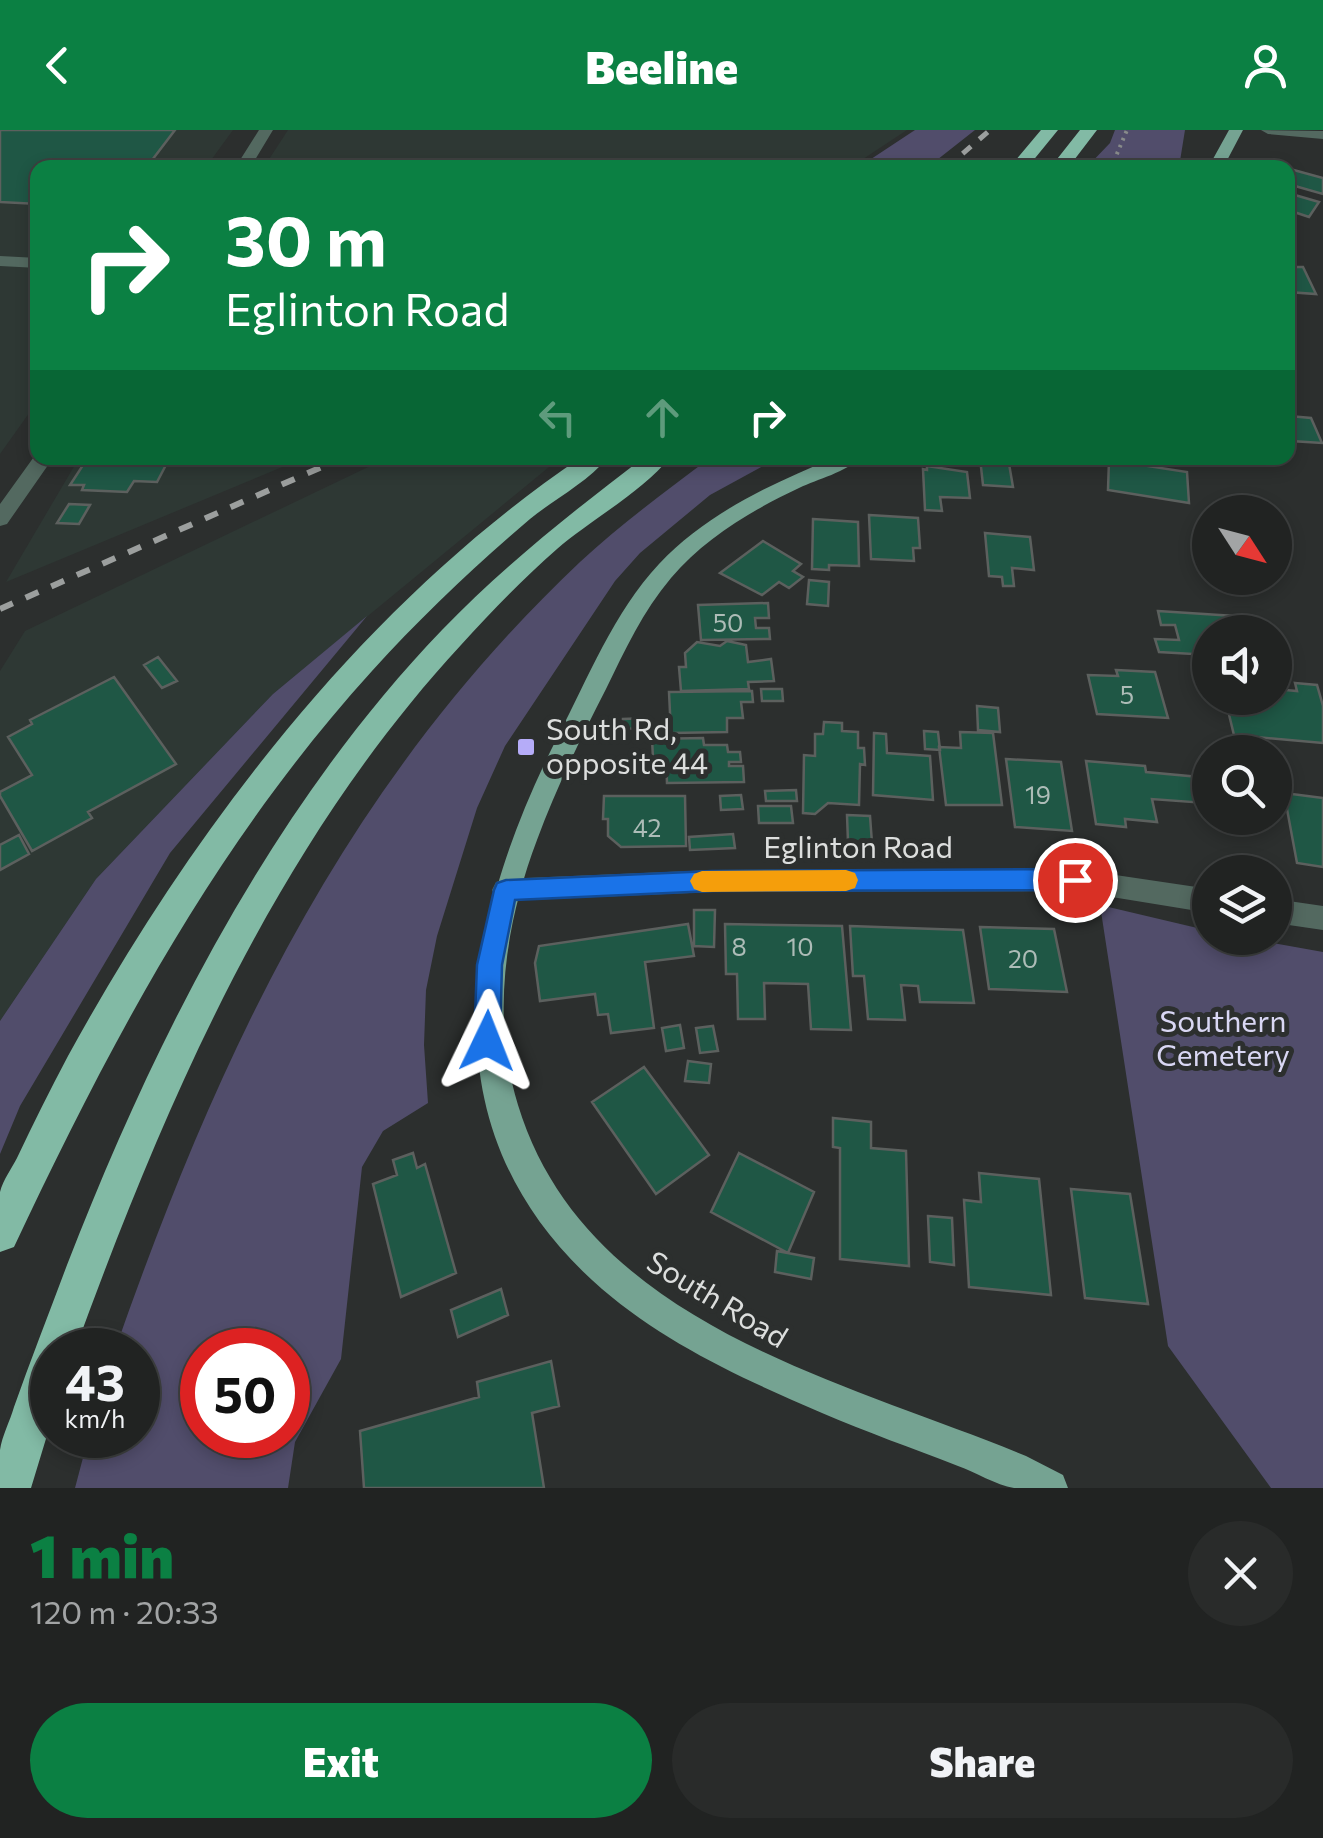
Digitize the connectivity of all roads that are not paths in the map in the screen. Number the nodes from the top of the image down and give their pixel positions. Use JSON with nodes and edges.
{"nodes":[{"id":1,"x":266,"y":130,"type":"edge"},
{"id":2,"x":1050,"y":130,"type":"edge"},
{"id":3,"x":1089,"y":130,"type":"edge"},
{"id":4,"x":1236,"y":130,"type":"edge"},
{"id":5,"x":1268,"y":130,"type":"edge"},
{"id":6,"x":1323,"y":135,"type":"edge"},
{"id":7,"x":247,"y":160,"type":"edge"},
{"id":8,"x":1023,"y":160,"type":"edge"},
{"id":9,"x":1065,"y":160,"type":"edge"},
{"id":10,"x":1221,"y":160,"type":"edge"},
{"id":11,"x":8,"y":262,"type":"edge"},
{"id":12,"x":0,"y":282,"type":"edge"},
{"id":13,"x":38,"y":465,"type":"edge"},
{"id":14,"x":586,"y":465,"type":"edge"},
{"id":15,"x":649,"y":465,"type":"edge"},
{"id":16,"x":834,"y":465,"type":"edge"},
{"id":17,"x":0,"y":520,"type":"edge"},
{"id":18,"x":506,"y":890,"type":"junction"},
{"id":19,"x":1192,"y":898,"type":"edge"},
{"id":20,"x":1292,"y":913,"type":"edge"},
{"id":21,"x":1323,"y":918,"type":"edge"},
{"id":22,"x":0,"y":1233,"type":"edge"},
{"id":23,"x":63,"y":1328,"type":"edge"},
{"id":24,"x":30,"y":1425,"type":"edge"},
{"id":25,"x":9,"y":1488,"type":"edge"},
{"id":26,"x":1050,"y":1488,"type":"edge"}],
"edges":[{"from":1,"to":7,"type":"street"},
{"from":2,"to":8,"type":"highway"},
{"from":3,"to":9,"type":"highway"},
{"from":4,"to":10,"type":"main road"},
{"from":5,"to":6,"type":"street"},
{"from":11,"to":12,"type":"street"},
{"from":13,"to":17,"type":"street"},
{"from":14,"to":22,"type":"highway"},
{"from":15,"to":23,"type":"highway"},
{"from":16,"to":18,"type":"main road","name":"South Road"},
{"from":18,"to":19,"type":"street","name":"Eglinton Road"},
{"from":18,"to":26,"type":"main road","name":"South Road"},
{"from":20,"to":21,"type":"street"},
{"from":24,"to":25,"type":"highway"}]}
